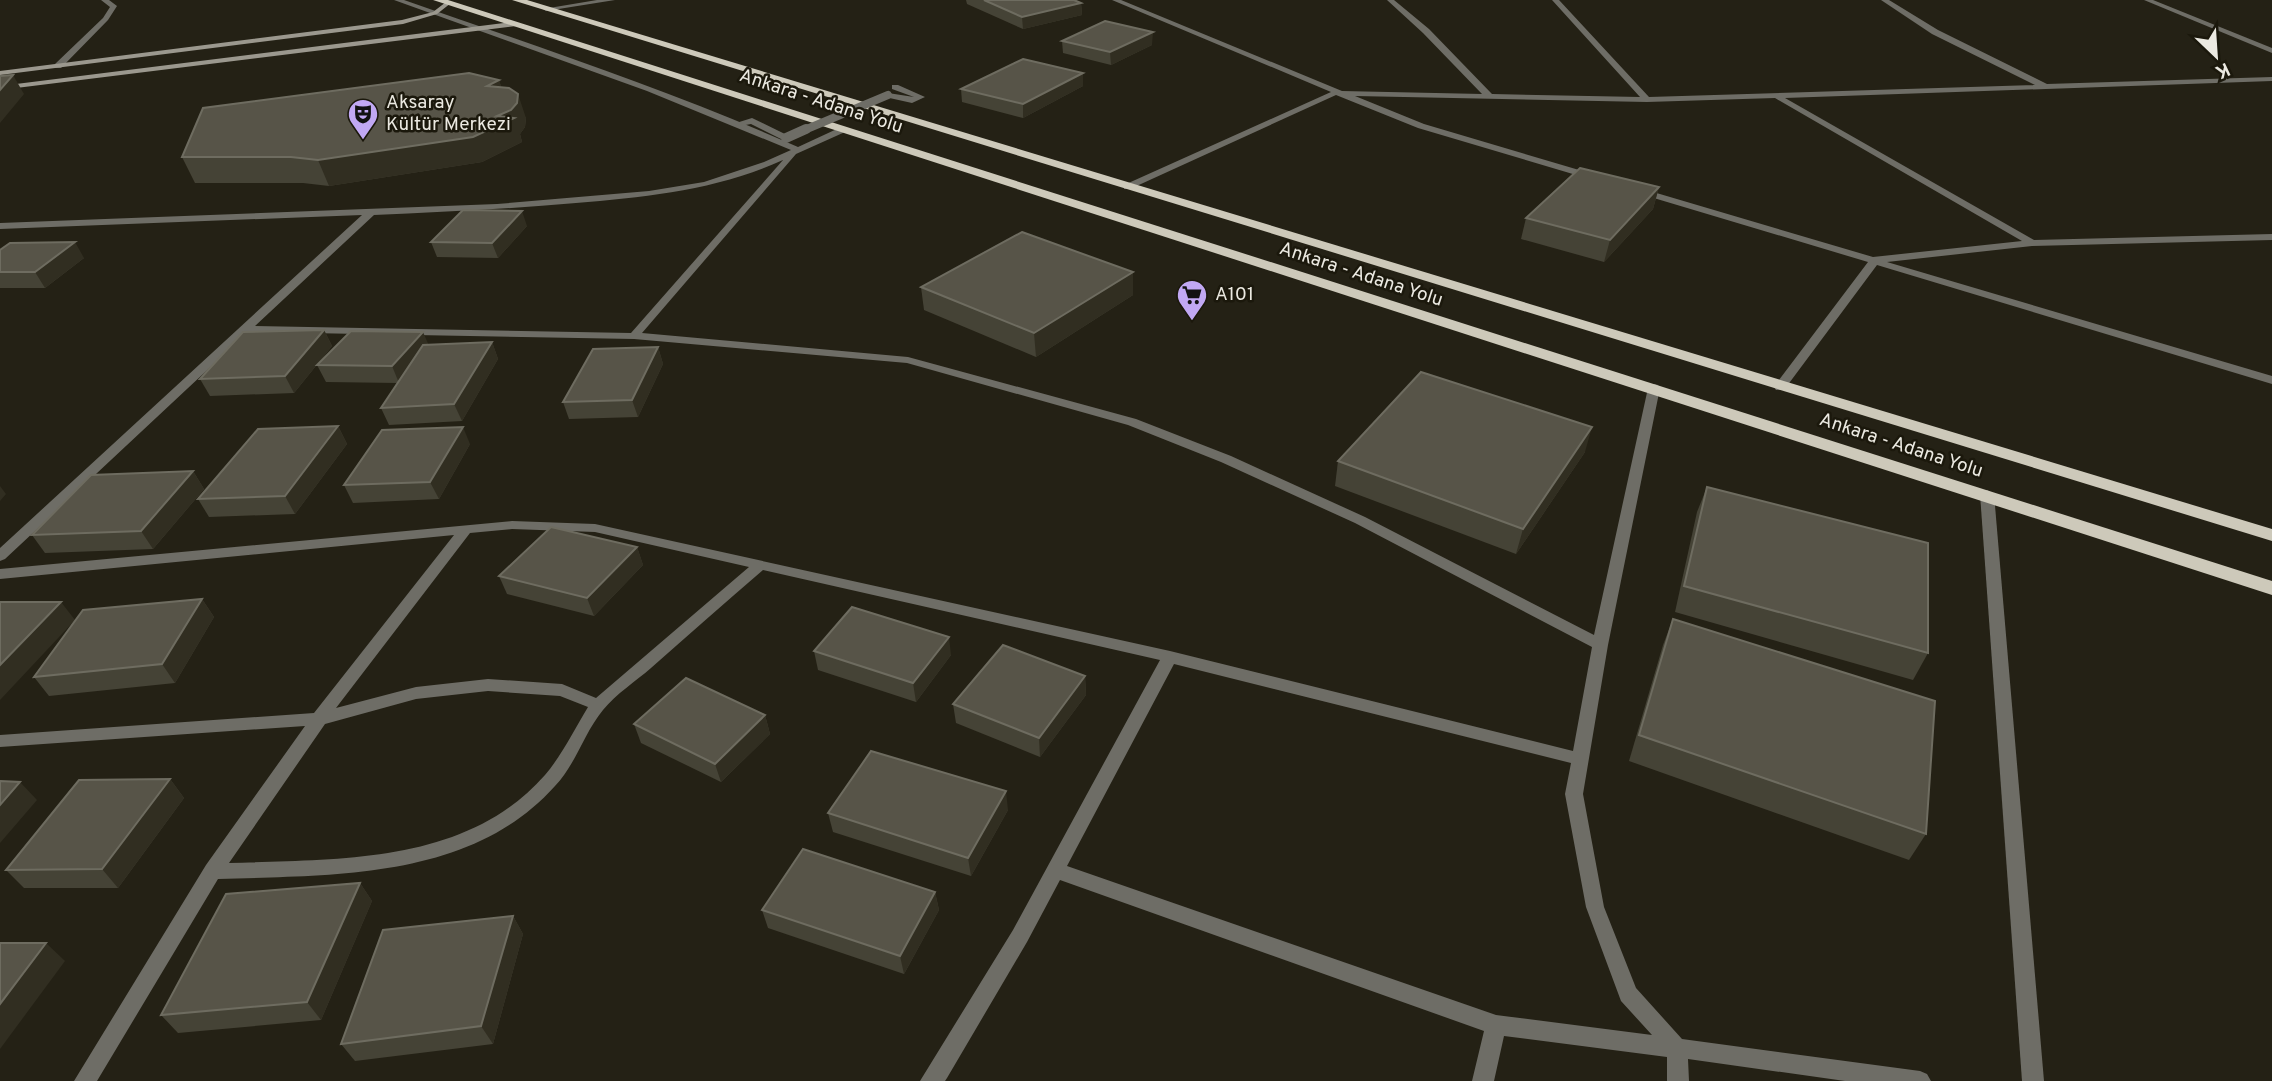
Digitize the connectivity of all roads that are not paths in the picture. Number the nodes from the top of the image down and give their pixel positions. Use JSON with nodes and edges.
{"nodes":[{"id":1,"x":104,"y":0,"type":"edge"},
{"id":2,"x":397,"y":0,"type":"edge"},
{"id":3,"x":517,"y":0,"type":"edge"},
{"id":4,"x":612,"y":0,"type":"edge"},
{"id":5,"x":1115,"y":0,"type":"edge"},
{"id":6,"x":1390,"y":0,"type":"edge"},
{"id":7,"x":1555,"y":0,"type":"edge"},
{"id":8,"x":1884,"y":0,"type":"edge"},
{"id":9,"x":2147,"y":0,"type":"edge"},
{"id":10,"x":443,"y":2,"type":"edge"},
{"id":11,"x":546,"y":9,"type":"junction"},
{"id":12,"x":435,"y":13,"type":"junction"},
{"id":13,"x":513,"y":24,"type":"junction"},
{"id":14,"x":482,"y":28,"type":"junction"},
{"id":15,"x":2272,"y":51,"type":"edge"},
{"id":16,"x":58,"y":66,"type":"junction"},
{"id":17,"x":0,"y":73,"type":"edge"},
{"id":18,"x":2272,"y":79,"type":"edge"},
{"id":19,"x":2046,"y":87,"type":"junction"},
{"id":20,"x":0,"y":88,"type":"edge"},
{"id":21,"x":895,"y":88,"type":"dead end"},
{"id":22,"x":1335,"y":93,"type":"junction"},
{"id":23,"x":1777,"y":96,"type":"junction"},
{"id":24,"x":1490,"y":97,"type":"junction"},
{"id":25,"x":1647,"y":100,"type":"junction"},
{"id":26,"x":740,"y":123,"type":"junction"},
{"id":27,"x":842,"y":130,"type":"junction"},
{"id":28,"x":798,"y":151,"type":"junction"},
{"id":29,"x":1608,"y":182,"type":"edge"},
{"id":30,"x":1127,"y":187,"type":"junction"},
{"id":31,"x":1634,"y":190,"type":"edge"},
{"id":32,"x":371,"y":212,"type":"junction"},
{"id":33,"x":0,"y":226,"type":"edge"},
{"id":34,"x":2272,"y":237,"type":"edge"},
{"id":35,"x":2032,"y":243,"type":"junction"},
{"id":36,"x":1875,"y":260,"type":"junction"},
{"id":37,"x":244,"y":329,"type":"junction"},
{"id":38,"x":634,"y":336,"type":"junction"},
{"id":39,"x":2272,"y":380,"type":"edge"},
{"id":40,"x":1780,"y":387,"type":"junction"},
{"id":41,"x":1654,"y":388,"type":"junction"},
{"id":42,"x":1987,"y":494,"type":"junction"},
{"id":43,"x":465,"y":530,"type":"junction"},
{"id":44,"x":2272,"y":535,"type":"edge"},
{"id":45,"x":0,"y":556,"type":"edge"},
{"id":46,"x":760,"y":565,"type":"junction"},
{"id":47,"x":0,"y":574,"type":"edge"},
{"id":48,"x":2272,"y":588,"type":"edge"},
{"id":49,"x":1600,"y":645,"type":"junction"},
{"id":50,"x":1170,"y":657,"type":"junction"},
{"id":51,"x":598,"y":705,"type":"junction"},
{"id":52,"x":319,"y":719,"type":"junction"},
{"id":53,"x":0,"y":741,"type":"edge"},
{"id":54,"x":1581,"y":759,"type":"junction"},
{"id":55,"x":1055,"y":870,"type":"junction"},
{"id":56,"x":213,"y":871,"type":"junction"},
{"id":57,"x":1496,"y":1025,"type":"junction"},
{"id":58,"x":1677,"y":1048,"type":"junction"},
{"id":59,"x":85,"y":1081,"type":"edge"},
{"id":60,"x":931,"y":1081,"type":"edge"},
{"id":61,"x":1483,"y":1081,"type":"edge"},
{"id":62,"x":1678,"y":1081,"type":"edge"},
{"id":63,"x":1920,"y":1081,"type":"edge"},
{"id":64,"x":2034,"y":1081,"type":"edge"}],
"edges":[{"from":1,"to":16,"type":"street"},
{"from":2,"to":12,"type":"street"},
{"from":3,"to":11,"type":"highway","name":"Ankara - Adana Yolu"},
{"from":4,"to":11,"type":"street"},
{"from":5,"to":22,"type":"street"},
{"from":6,"to":24,"type":"street"},
{"from":7,"to":25,"type":"street"},
{"from":8,"to":19,"type":"street"},
{"from":9,"to":15,"type":"street"},
{"from":10,"to":12,"type":"main road"},
{"from":10,"to":13,"type":"highway","name":"Ankara - Adana Yolu"},
{"from":11,"to":30,"type":"highway","name":"Ankara - Adana Yolu"},
{"from":12,"to":14,"type":"street"},
{"from":12,"to":16,"type":"main road"},
{"from":13,"to":14,"type":"main road"},
{"from":13,"to":27,"type":"highway","name":"Ankara - Adana Yolu"},
{"from":14,"to":20,"type":"main road"},
{"from":14,"to":26,"type":"street"},
{"from":16,"to":17,"type":"main road"},
{"from":18,"to":19,"type":"street"},
{"from":19,"to":23,"type":"street"},
{"from":21,"to":26,"type":"street","bridge":true},
{"from":22,"to":24,"type":"street"},
{"from":22,"to":29,"type":"street"},
{"from":22,"to":30,"type":"street"},
{"from":23,"to":25,"type":"street"},
{"from":23,"to":35,"type":"street"},
{"from":24,"to":25,"type":"street"},
{"from":26,"to":28,"type":"street"},
{"from":27,"to":28,"type":"street"},
{"from":27,"to":41,"type":"highway","name":"Ankara - Adana Yolu"},
{"from":28,"to":32,"type":"street"},
{"from":28,"to":38,"type":"street"},
{"from":30,"to":40,"type":"highway","name":"Ankara - Adana Yolu"},
{"from":31,"to":36,"type":"street"},
{"from":32,"to":33,"type":"street"},
{"from":32,"to":37,"type":"street"},
{"from":34,"to":35,"type":"street"},
{"from":35,"to":36,"type":"street"},
{"from":36,"to":39,"type":"street"},
{"from":36,"to":40,"type":"street"},
{"from":37,"to":38,"type":"street"},
{"from":37,"to":45,"type":"street"},
{"from":38,"to":49,"type":"street"},
{"from":40,"to":44,"type":"highway","name":"Ankara - Adana Yolu"},
{"from":41,"to":42,"type":"highway","name":"Ankara - Adana Yolu"},
{"from":41,"to":49,"type":"street"},
{"from":42,"to":48,"type":"highway","name":"Ankara - Adana Yolu"},
{"from":42,"to":64,"type":"street"},
{"from":43,"to":46,"type":"street"},
{"from":43,"to":47,"type":"street"},
{"from":43,"to":52,"type":"street"},
{"from":46,"to":50,"type":"street"},
{"from":46,"to":51,"type":"street"},
{"from":49,"to":54,"type":"street"},
{"from":50,"to":54,"type":"street"},
{"from":50,"to":55,"type":"street"},
{"from":51,"to":52,"type":"street"},
{"from":51,"to":56,"type":"street"},
{"from":52,"to":53,"type":"street"},
{"from":52,"to":56,"type":"street"},
{"from":54,"to":58,"type":"street"},
{"from":55,"to":57,"type":"street"},
{"from":55,"to":60,"type":"street"},
{"from":56,"to":59,"type":"street"},
{"from":57,"to":58,"type":"street"},
{"from":57,"to":61,"type":"street"},
{"from":58,"to":62,"type":"street"},
{"from":58,"to":63,"type":"street"}]}
